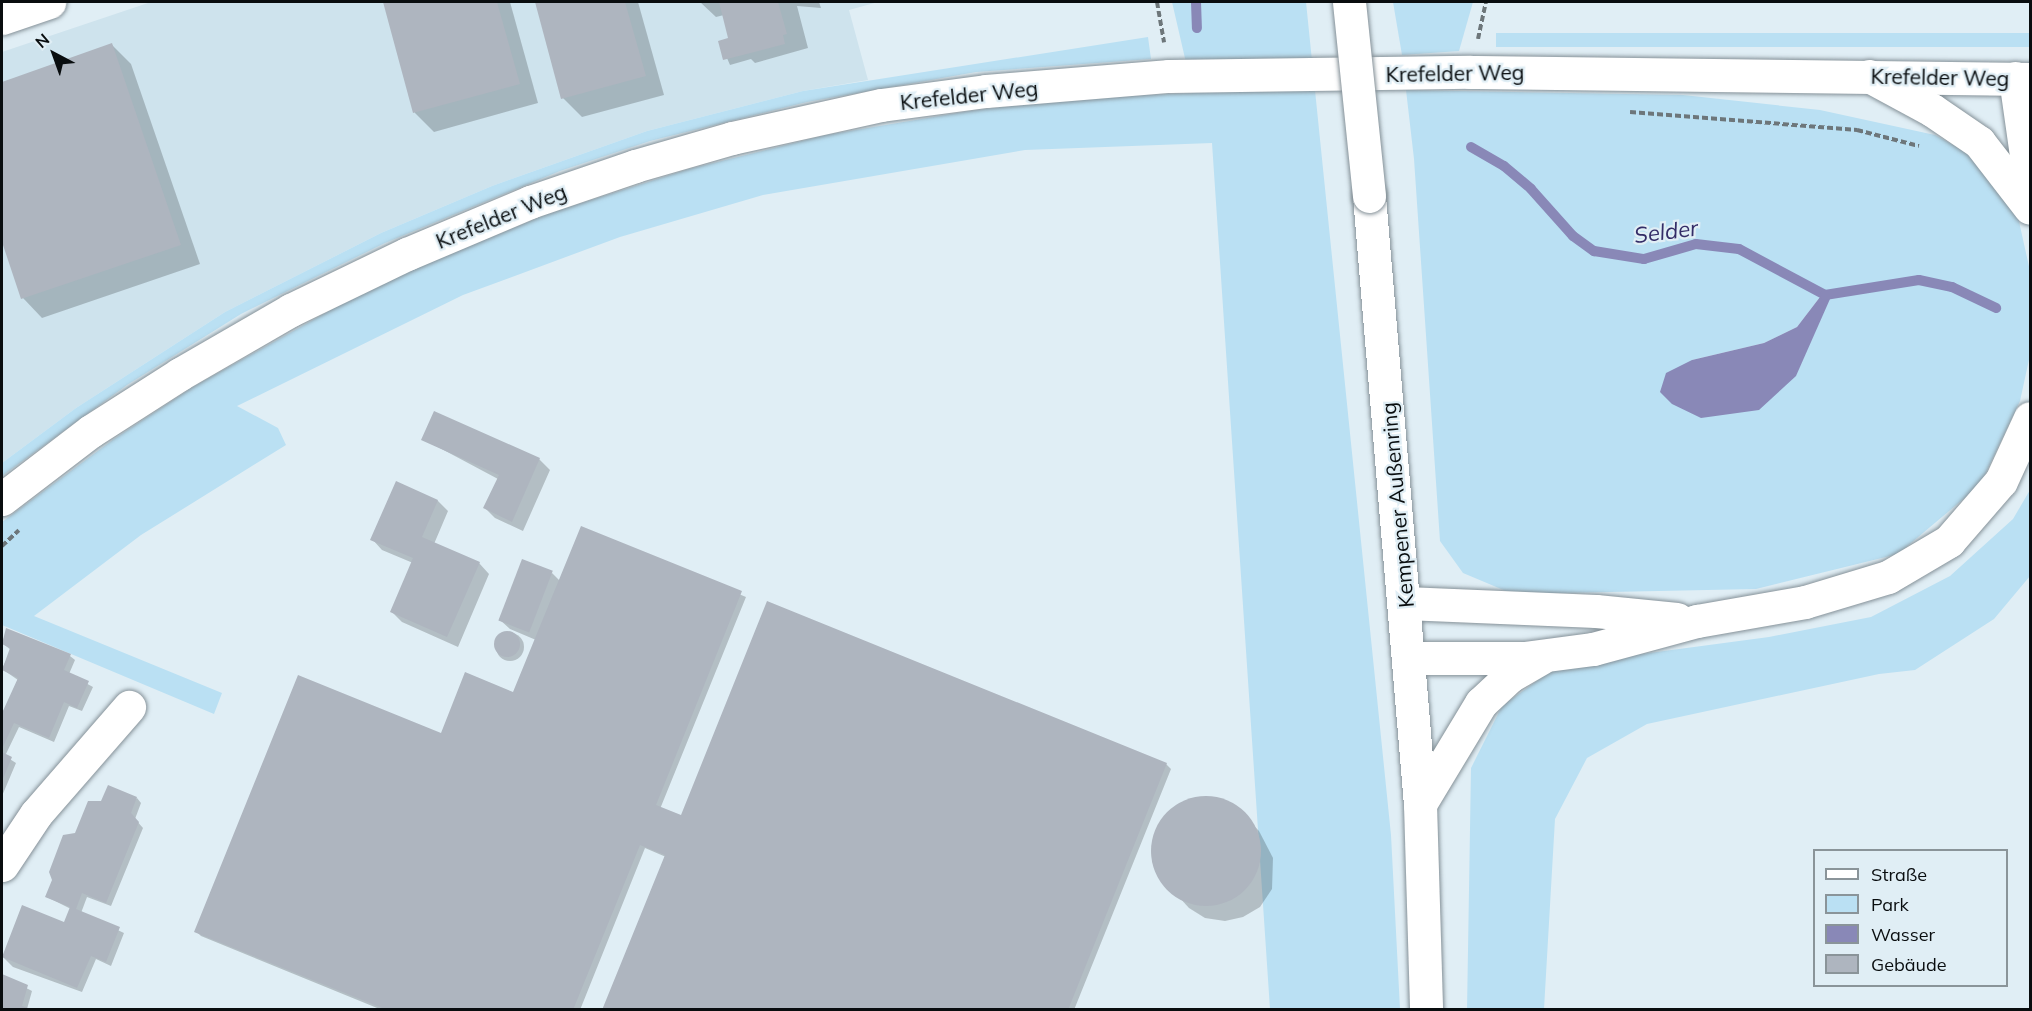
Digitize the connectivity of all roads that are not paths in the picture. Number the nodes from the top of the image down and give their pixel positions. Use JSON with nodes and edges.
{"nodes":[{"id":1,"x":49,"y":2,"type":"edge"},
{"id":2,"x":1349,"y":2,"type":"edge"},
{"id":3,"x":2,"y":18,"type":"edge"},
{"id":4,"x":1869,"y":76,"type":"junction"},
{"id":5,"x":2023,"y":78,"type":"edge"},
{"id":6,"x":2031,"y":184,"type":"edge"},
{"id":7,"x":2031,"y":208,"type":"edge"},
{"id":8,"x":2031,"y":418,"type":"edge"},
{"id":9,"x":2,"y":499,"type":"edge"},
{"id":10,"x":1406,"y":603,"type":"junction"},
{"id":11,"x":1697,"y":621,"type":"junction"},
{"id":12,"x":1546,"y":655,"type":"junction"},
{"id":13,"x":1409,"y":658,"type":"junction"},
{"id":14,"x":129,"y":707,"type":"dead end"},
{"id":15,"x":1420,"y":804,"type":"junction"},
{"id":16,"x":2,"y":865,"type":"edge"},
{"id":17,"x":1426,"y":1010,"type":"edge"}],
"edges":[{"from":1,"to":3,"type":"main road"},
{"from":2,"to":10,"type":"main road","name":"Kempener Außenring","bridge":true},
{"from":4,"to":5,"type":"main road","name":"Krefelder Weg"},
{"from":4,"to":7,"type":"main road"},
{"from":4,"to":9,"type":"main road","name":"Krefelder Weg"},
{"from":5,"to":6,"type":"main road"},
{"from":8,"to":11,"type":"main road"},
{"from":10,"to":11,"type":"main road"},
{"from":10,"to":13,"type":"main road","name":"Kempener Außenring"},
{"from":11,"to":12,"type":"main road"},
{"from":12,"to":13,"type":"main road"},
{"from":12,"to":15,"type":"main road"},
{"from":13,"to":15,"type":"main road","name":"Kempener Außenring"},
{"from":14,"to":16,"type":"main road"},
{"from":15,"to":17,"type":"main road","name":"Kempener Außenring"}]}
